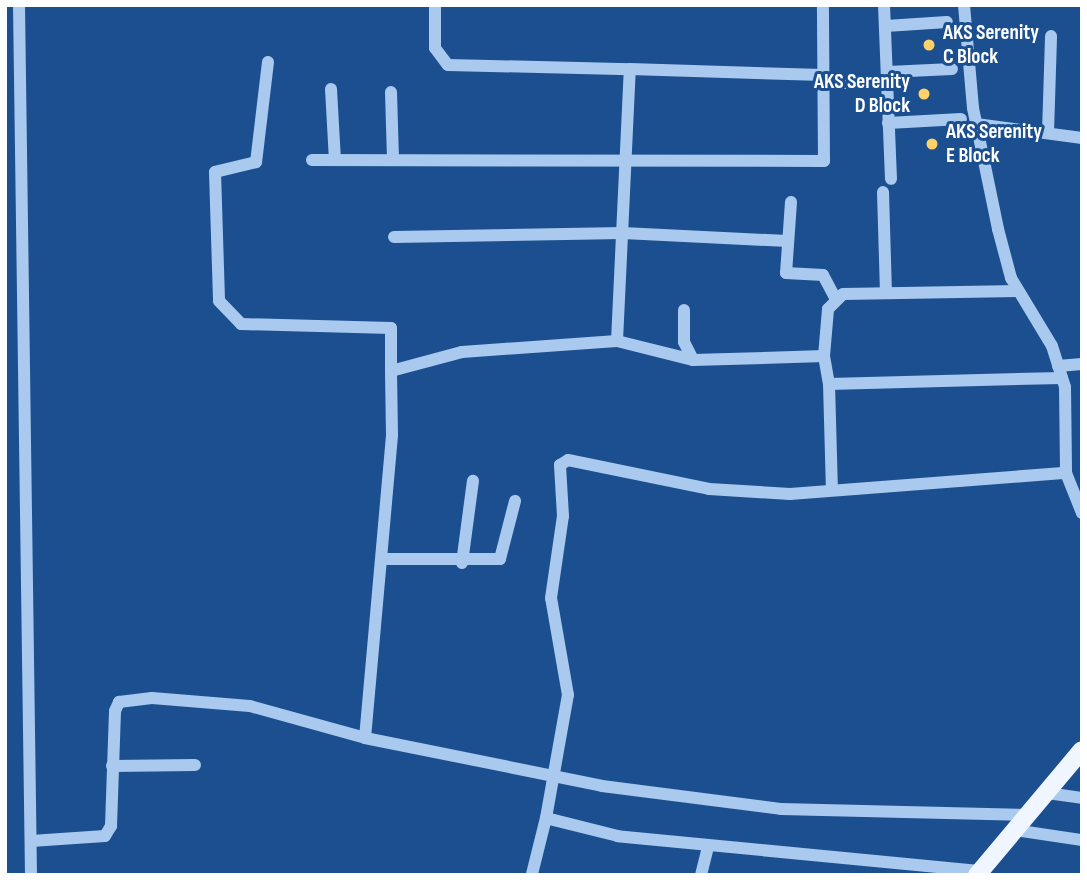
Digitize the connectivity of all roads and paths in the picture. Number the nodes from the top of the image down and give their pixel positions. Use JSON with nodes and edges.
{"nodes":[{"id":1,"x":19,"y":5,"type":"edge"},
{"id":2,"x":435,"y":5,"type":"edge"},
{"id":3,"x":823,"y":5,"type":"edge"},
{"id":4,"x":884,"y":5,"type":"edge"},
{"id":5,"x":964,"y":5,"type":"edge"},
{"id":6,"x":947,"y":22,"type":"dead end"},
{"id":7,"x":886,"y":26,"type":"junction"},
{"id":8,"x":1051,"y":36,"type":"dead end"},
{"id":9,"x":268,"y":62,"type":"dead end"},
{"id":10,"x":629,"y":69,"type":"junction"},
{"id":11,"x":952,"y":69,"type":"dead end"},
{"id":12,"x":888,"y":77,"type":"junction"},
{"id":13,"x":823,"y":79,"type":"junction"},
{"id":14,"x":331,"y":89,"type":"dead end"},
{"id":15,"x":391,"y":92,"type":"dead end"},
{"id":16,"x":961,"y":119,"type":"dead end"},
{"id":17,"x":888,"y":123,"type":"junction"},
{"id":18,"x":976,"y":124,"type":"junction"},
{"id":19,"x":1048,"y":133,"type":"junction"},
{"id":20,"x":1082,"y":138,"type":"edge"},
{"id":21,"x":626,"y":157,"type":"junction"},
{"id":22,"x":393,"y":159,"type":"junction"},
{"id":23,"x":312,"y":160,"type":"dead end"},
{"id":24,"x":335,"y":160,"type":"junction"},
{"id":25,"x":891,"y":179,"type":"dead end"},
{"id":26,"x":883,"y":192,"type":"dead end"},
{"id":27,"x":791,"y":202,"type":"dead end"},
{"id":28,"x":623,"y":233,"type":"junction"},
{"id":29,"x":394,"y":237,"type":"dead end"},
{"id":30,"x":788,"y":241,"type":"junction"},
{"id":31,"x":1018,"y":291,"type":"junction"},
{"id":32,"x":886,"y":293,"type":"junction"},
{"id":33,"x":835,"y":298,"type":"junction"},
{"id":34,"x":684,"y":310,"type":"dead end"},
{"id":35,"x":617,"y":341,"type":"junction"},
{"id":36,"x":824,"y":356,"type":"junction"},
{"id":37,"x":693,"y":360,"type":"junction"},
{"id":38,"x":1082,"y":364,"type":"edge"},
{"id":39,"x":391,"y":371,"type":"junction"},
{"id":40,"x":1060,"y":372,"type":"junction"},
{"id":41,"x":829,"y":384,"type":"junction"},
{"id":42,"x":1066,"y":473,"type":"junction"},
{"id":43,"x":473,"y":481,"type":"dead end"},
{"id":44,"x":832,"y":489,"type":"junction"},
{"id":45,"x":514,"y":500,"type":"dead end"},
{"id":46,"x":1082,"y":513,"type":"edge"},
{"id":47,"x":382,"y":559,"type":"junction"},
{"id":48,"x":462,"y":562,"type":"junction"},
{"id":49,"x":365,"y":738,"type":"junction"},
{"id":50,"x":1081,"y":753,"type":"edge"},
{"id":51,"x":195,"y":765,"type":"dead end"},
{"id":52,"x":112,"y":766,"type":"junction"},
{"id":53,"x":556,"y":779,"type":"junction"},
{"id":54,"x":1047,"y":793,"type":"junction"},
{"id":55,"x":1082,"y":798,"type":"edge"},
{"id":56,"x":1030,"y":815,"type":"junction"},
{"id":57,"x":546,"y":818,"type":"junction"},
{"id":58,"x":1014,"y":830,"type":"junction"},
{"id":59,"x":1082,"y":840,"type":"edge"},
{"id":60,"x":32,"y":841,"type":"junction"},
{"id":61,"x":708,"y":847,"type":"junction"},
{"id":62,"x":978,"y":873,"type":"edge"},
{"id":63,"x":531,"y":874,"type":"edge"},
{"id":64,"x":31,"y":875,"type":"edge"},
{"id":65,"x":701,"y":875,"type":"edge"}],
"edges":[{"from":1,"to":60,"type":"street"},
{"from":2,"to":10,"type":"street"},
{"from":3,"to":13,"type":"street"},
{"from":4,"to":7,"type":"street"},
{"from":5,"to":18,"type":"street"},
{"from":6,"to":7,"type":"street"},
{"from":7,"to":12,"type":"street"},
{"from":8,"to":19,"type":"street"},
{"from":9,"to":39,"type":"street"},
{"from":10,"to":13,"type":"street"},
{"from":10,"to":21,"type":"street"},
{"from":11,"to":12,"type":"street"},
{"from":12,"to":13,"type":"street"},
{"from":12,"to":17,"type":"street"},
{"from":13,"to":21,"type":"street"},
{"from":14,"to":24,"type":"street"},
{"from":15,"to":22,"type":"street"},
{"from":16,"to":17,"type":"street"},
{"from":17,"to":25,"type":"street"},
{"from":18,"to":19,"type":"street"},
{"from":18,"to":31,"type":"street"},
{"from":19,"to":20,"type":"street"},
{"from":21,"to":22,"type":"street"},
{"from":21,"to":28,"type":"street"},
{"from":22,"to":24,"type":"street"},
{"from":23,"to":24,"type":"street"},
{"from":26,"to":32,"type":"street"},
{"from":27,"to":30,"type":"street"},
{"from":28,"to":29,"type":"street"},
{"from":28,"to":30,"type":"street"},
{"from":28,"to":35,"type":"street"},
{"from":30,"to":33,"type":"street"},
{"from":31,"to":32,"type":"street"},
{"from":31,"to":40,"type":"street"},
{"from":32,"to":33,"type":"street"},
{"from":33,"to":36,"type":"street"},
{"from":34,"to":37,"type":"street"},
{"from":35,"to":37,"type":"street"},
{"from":35,"to":39,"type":"street"},
{"from":36,"to":37,"type":"street"},
{"from":36,"to":41,"type":"street"},
{"from":38,"to":40,"type":"street"},
{"from":39,"to":47,"type":"street"},
{"from":40,"to":41,"type":"street"},
{"from":40,"to":42,"type":"street"},
{"from":41,"to":44,"type":"street"},
{"from":42,"to":44,"type":"street"},
{"from":42,"to":46,"type":"street"},
{"from":43,"to":48,"type":"street"},
{"from":44,"to":53,"type":"street"},
{"from":45,"to":48,"type":"street"},
{"from":47,"to":48,"type":"street"},
{"from":47,"to":49,"type":"street"},
{"from":49,"to":52,"type":"street"},
{"from":49,"to":53,"type":"street"},
{"from":50,"to":54,"type":"main road"},
{"from":51,"to":52,"type":"street"},
{"from":52,"to":60,"type":"street"},
{"from":53,"to":56,"type":"street"},
{"from":53,"to":57,"type":"street"},
{"from":54,"to":55,"type":"street"},
{"from":54,"to":56,"type":"main road"},
{"from":56,"to":58,"type":"main road"},
{"from":57,"to":61,"type":"street"},
{"from":57,"to":63,"type":"street"},
{"from":58,"to":59,"type":"street"},
{"from":58,"to":62,"type":"main road"},
{"from":60,"to":64,"type":"street"},
{"from":61,"to":62,"type":"street"},
{"from":61,"to":65,"type":"street"}]}
